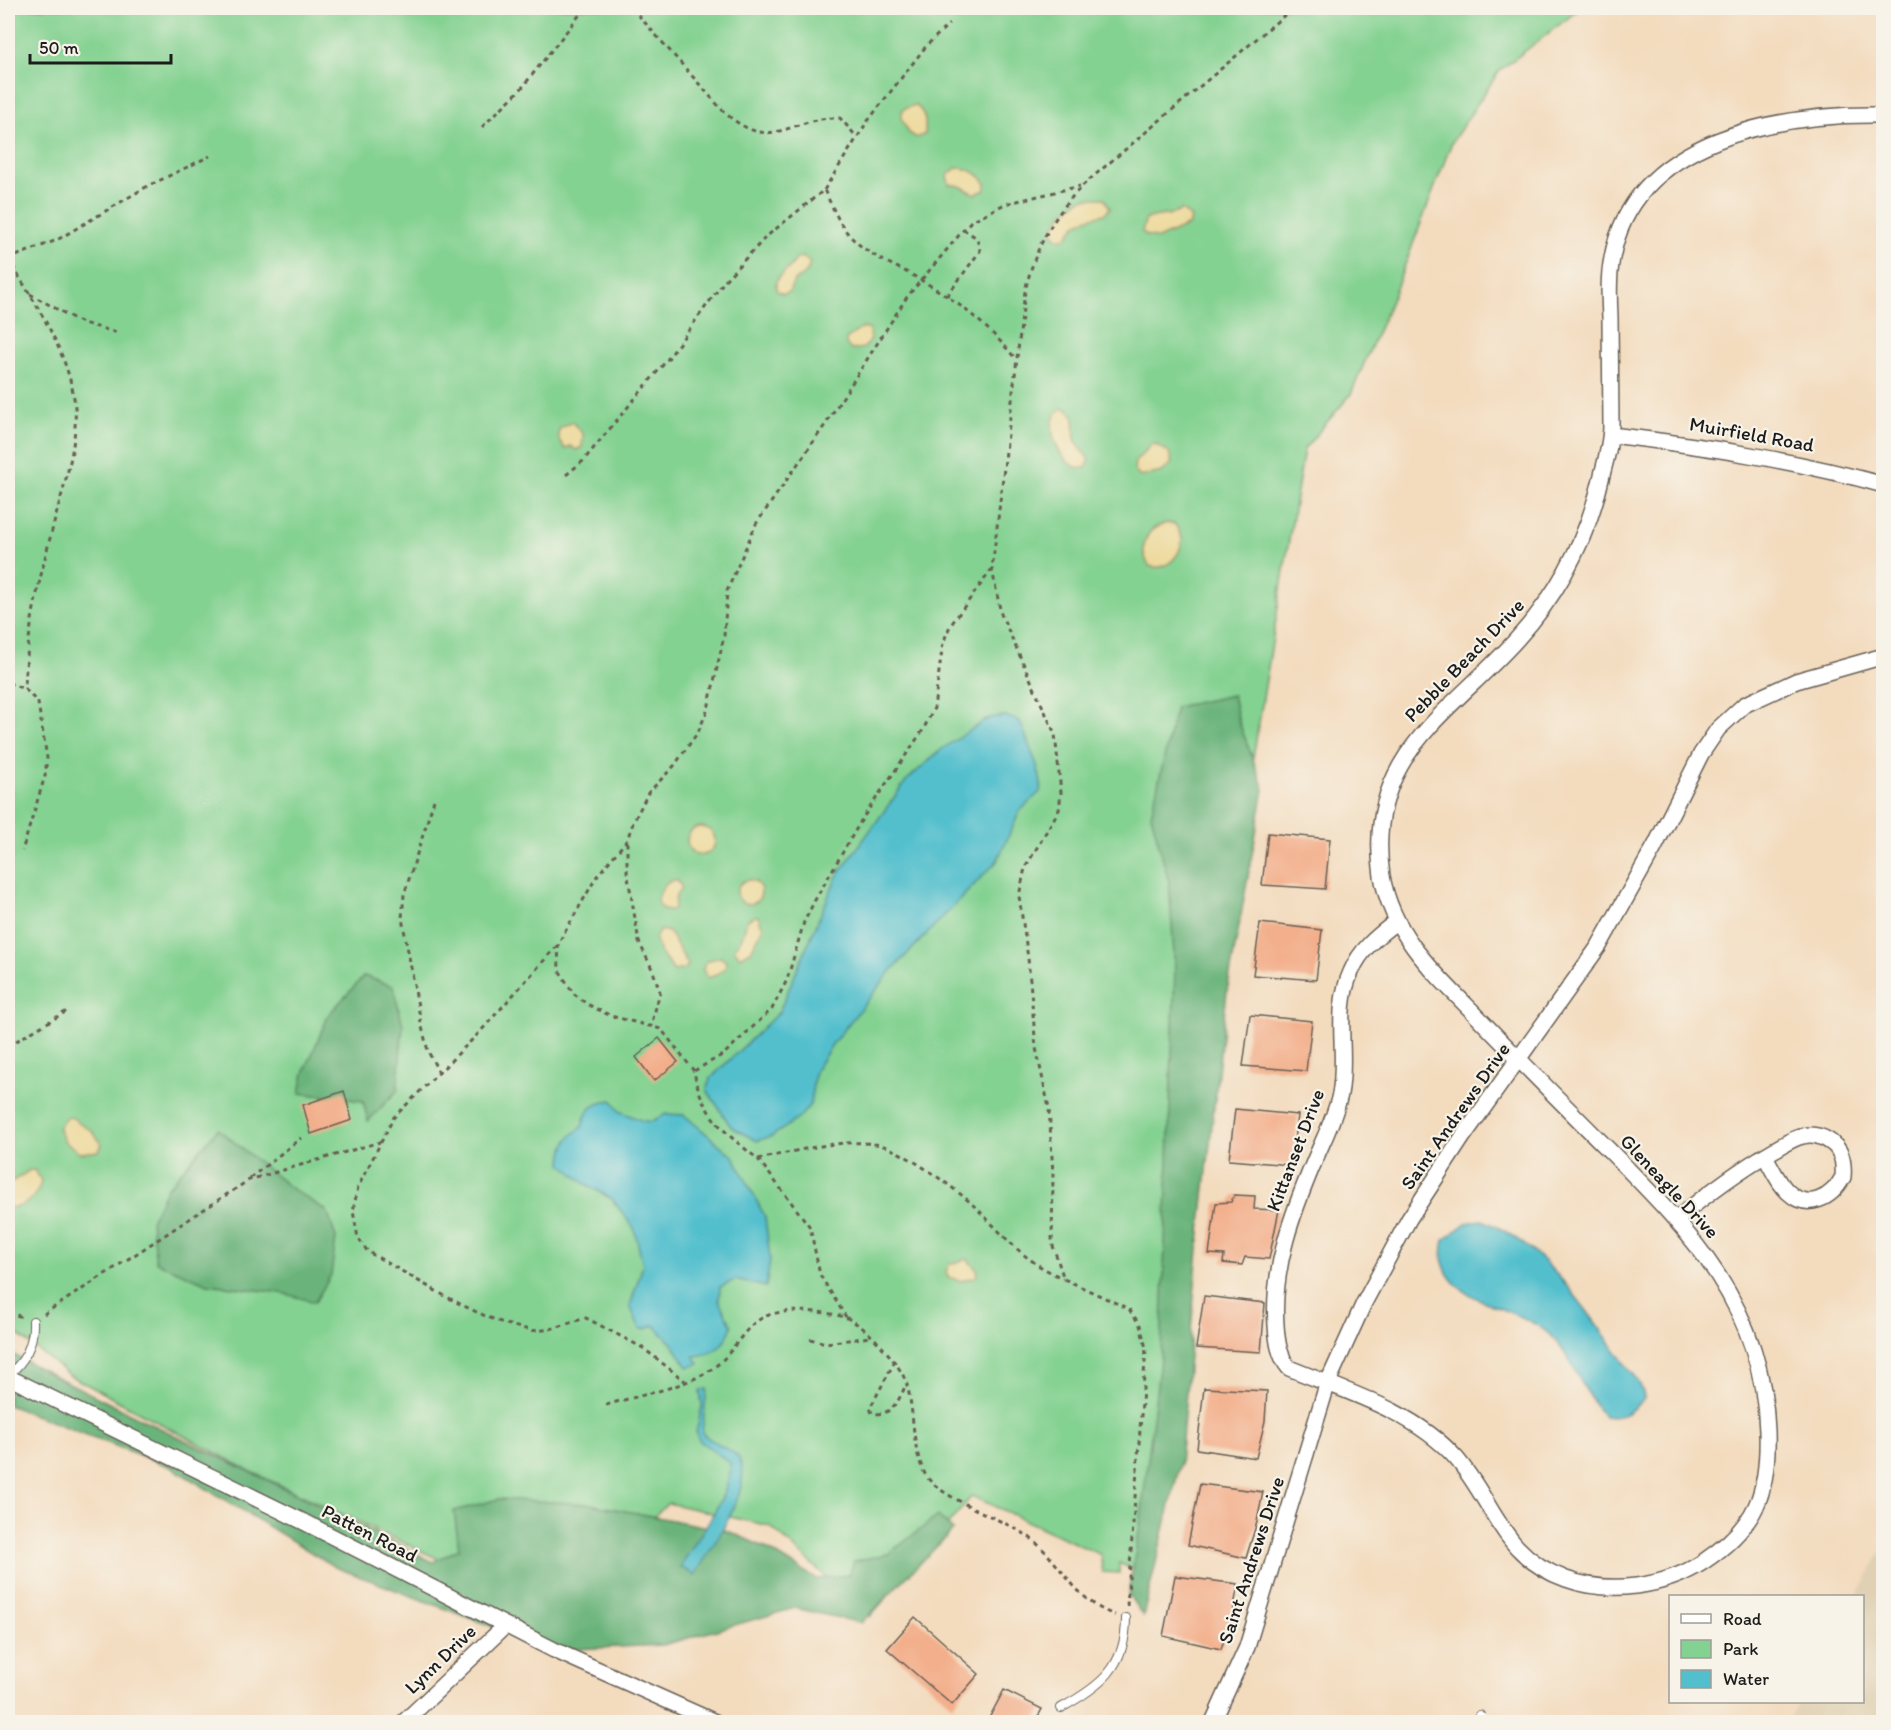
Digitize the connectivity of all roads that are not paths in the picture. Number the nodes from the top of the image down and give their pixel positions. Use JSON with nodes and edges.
{"nodes":[{"id":1,"x":1884,"y":115,"type":"edge"},
{"id":2,"x":1611,"y":435,"type":"junction"},
{"id":3,"x":1884,"y":484,"type":"edge"},
{"id":4,"x":1884,"y":656,"type":"edge"},
{"id":5,"x":1396,"y":922,"type":"junction"},
{"id":6,"x":1519,"y":1061,"type":"junction"},
{"id":7,"x":1765,"y":1156,"type":"junction"},
{"id":8,"x":1677,"y":1219,"type":"junction"},
{"id":9,"x":33,"y":1321,"type":"road end"},
{"id":10,"x":8,"y":1376,"type":"edge"},
{"id":11,"x":1328,"y":1382,"type":"junction"},
{"id":12,"x":1126,"y":1618,"type":"road end"},
{"id":13,"x":505,"y":1626,"type":"junction"},
{"id":14,"x":1061,"y":1708,"type":"dead end"},
{"id":15,"x":404,"y":1722,"type":"edge"},
{"id":16,"x":715,"y":1722,"type":"edge"},
{"id":17,"x":1213,"y":1722,"type":"edge"}],
"edges":[{"from":1,"to":2,"type":"street","name":"Pebble Beach Drive"},
{"from":2,"to":3,"type":"street","name":"Muirfield Road"},
{"from":2,"to":5,"type":"street","name":"Pebble Beach Drive"},
{"from":4,"to":6,"type":"street","name":"Saint Andrews Drive"},
{"from":5,"to":6,"type":"street","name":"Pebble Beach Drive"},
{"from":5,"to":11,"type":"street","name":"Kittanset Drive"},
{"from":6,"to":8,"type":"street","name":"Gleneagle Drive"},
{"from":6,"to":11,"type":"street","name":"Saint Andrews Drive"},
{"from":7,"to":7,"type":"street"},
{"from":7,"to":8,"type":"street"},
{"from":8,"to":11,"type":"street","name":"Gleneagle Drive"},
{"from":9,"to":10,"type":"lane"},
{"from":10,"to":13,"type":"street","name":"Patten Road"},
{"from":11,"to":17,"type":"street","name":"Saint Andrews Drive"},
{"from":12,"to":14,"type":"lane"},
{"from":13,"to":15,"type":"street","name":"Lynn Drive"},
{"from":13,"to":16,"type":"street","name":"Patten Road"}]}
